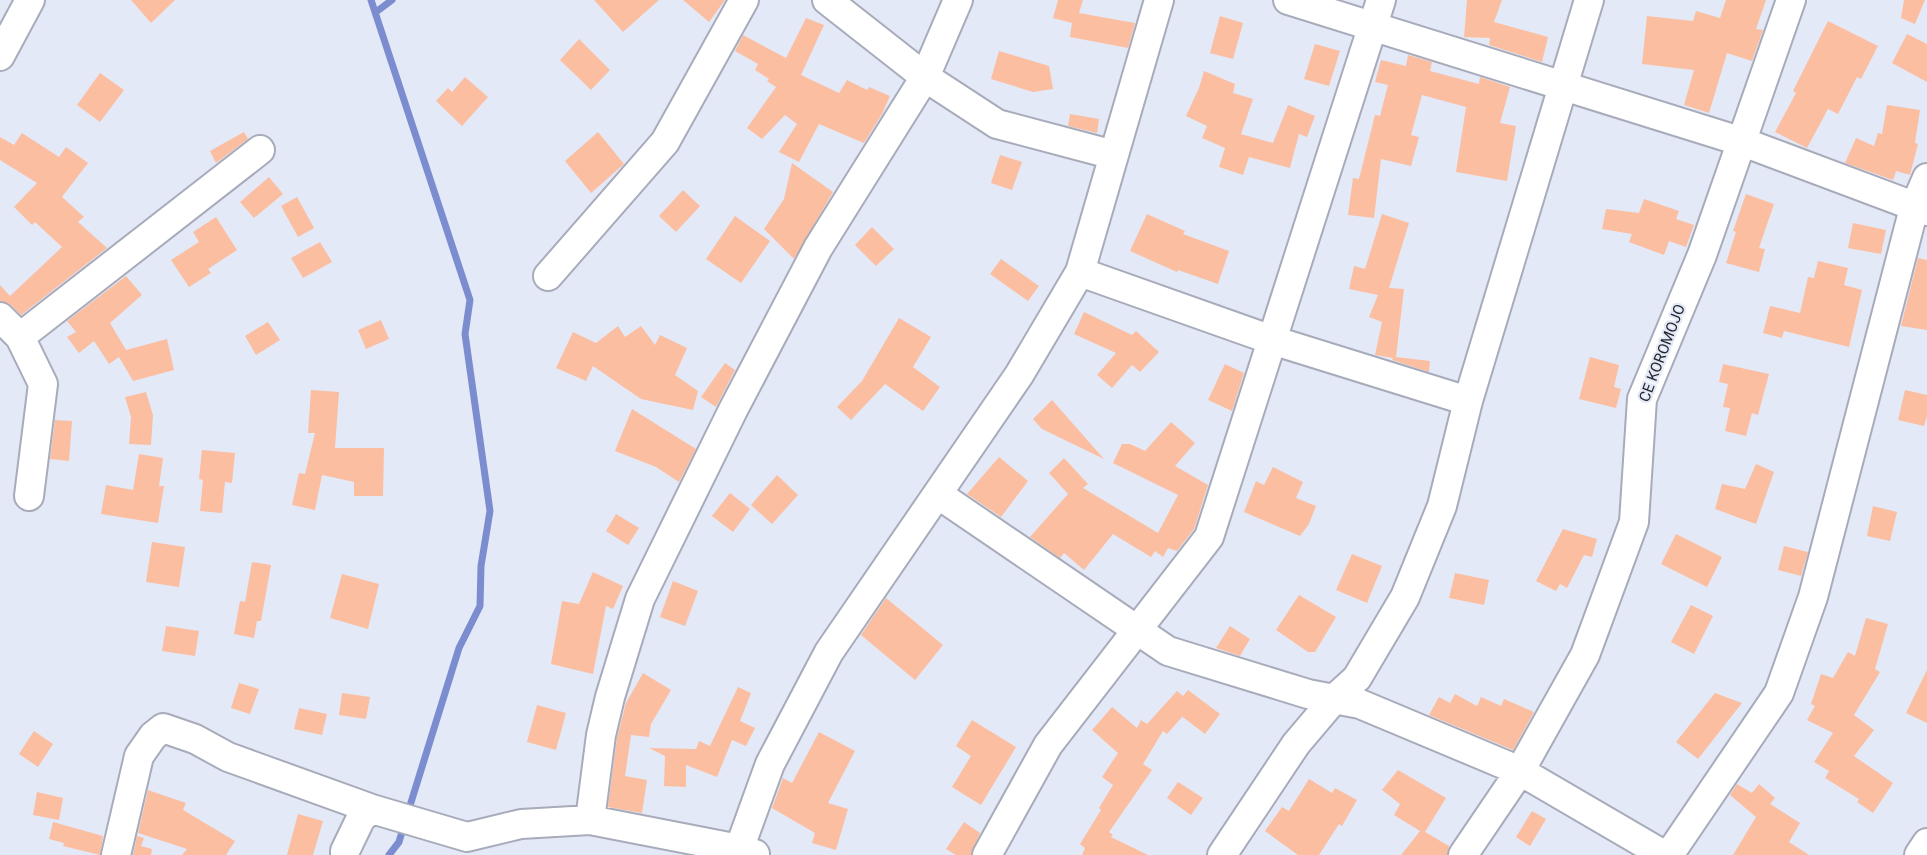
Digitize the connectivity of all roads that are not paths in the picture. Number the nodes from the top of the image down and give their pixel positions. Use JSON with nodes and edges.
{"nodes":[{"id":1,"x":30,"y":0,"type":"edge"},
{"id":2,"x":744,"y":0,"type":"edge"},
{"id":3,"x":827,"y":0,"type":"edge"},
{"id":4,"x":958,"y":0,"type":"edge"},
{"id":5,"x":1159,"y":0,"type":"edge"},
{"id":6,"x":1288,"y":0,"type":"edge"},
{"id":7,"x":1589,"y":0,"type":"edge"},
{"id":8,"x":1791,"y":0,"type":"edge"},
{"id":9,"x":1377,"y":13,"type":"edge"},
{"id":10,"x":0,"y":56,"type":"edge"},
{"id":11,"x":925,"y":77,"type":"junction"},
{"id":12,"x":1564,"y":87,"type":"junction"},
{"id":13,"x":1743,"y":142,"type":"junction"},
{"id":14,"x":260,"y":150,"type":"dead end"},
{"id":15,"x":1114,"y":155,"type":"junction"},
{"id":16,"x":1927,"y":178,"type":"edge"},
{"id":17,"x":1920,"y":209,"type":"edge"},
{"id":18,"x":1080,"y":272,"type":"junction"},
{"id":19,"x":548,"y":276,"type":"dead end"},
{"id":20,"x":0,"y":317,"type":"edge"},
{"id":21,"x":20,"y":337,"type":"junction"},
{"id":22,"x":1272,"y":339,"type":"junction"},
{"id":23,"x":1468,"y":401,"type":"junction"},
{"id":24,"x":939,"y":495,"type":"junction"},
{"id":25,"x":29,"y":496,"type":"dead end"},
{"id":26,"x":1137,"y":628,"type":"junction"},
{"id":27,"x":1335,"y":698,"type":"junction"},
{"id":28,"x":1520,"y":771,"type":"junction"},
{"id":29,"x":394,"y":816,"type":"junction"},
{"id":30,"x":590,"y":820,"type":"junction"},
{"id":31,"x":1927,"y":843,"type":"edge"},
{"id":32,"x":744,"y":853,"type":"edge"},
{"id":33,"x":116,"y":855,"type":"edge"},
{"id":34,"x":345,"y":855,"type":"edge"},
{"id":35,"x":987,"y":855,"type":"edge"},
{"id":36,"x":1222,"y":855,"type":"edge"},
{"id":37,"x":1463,"y":855,"type":"edge"},
{"id":38,"x":1664,"y":855,"type":"edge"},
{"id":39,"x":1669,"y":855,"type":"edge"},
{"id":40,"x":1919,"y":855,"type":"edge"}],
"edges":[{"from":1,"to":10,"type":"street"},
{"from":2,"to":19,"type":"street"},
{"from":3,"to":11,"type":"street"},
{"from":4,"to":11,"type":"street"},
{"from":5,"to":15,"type":"street"},
{"from":6,"to":9,"type":"street"},
{"from":7,"to":12,"type":"street"},
{"from":8,"to":13,"type":"street","name":"CE KOROMOJO"},
{"from":9,"to":12,"type":"street"},
{"from":9,"to":22,"type":"street"},
{"from":11,"to":15,"type":"street"},
{"from":11,"to":30,"type":"street"},
{"from":12,"to":13,"type":"street"},
{"from":12,"to":23,"type":"street"},
{"from":13,"to":17,"type":"street"},
{"from":13,"to":28,"type":"street","name":"CE KOROMOJO"},
{"from":14,"to":21,"type":"street"},
{"from":15,"to":18,"type":"street"},
{"from":16,"to":17,"type":"street"},
{"from":17,"to":39,"type":"street"},
{"from":18,"to":22,"type":"street"},
{"from":18,"to":24,"type":"street"},
{"from":20,"to":21,"type":"street"},
{"from":21,"to":25,"type":"street"},
{"from":22,"to":23,"type":"street"},
{"from":22,"to":26,"type":"street"},
{"from":23,"to":27,"type":"street"},
{"from":24,"to":26,"type":"street"},
{"from":24,"to":32,"type":"street"},
{"from":26,"to":27,"type":"street"},
{"from":26,"to":35,"type":"street"},
{"from":27,"to":28,"type":"street"},
{"from":27,"to":36,"type":"street"},
{"from":28,"to":37,"type":"street","name":"CE KOROMOJO"},
{"from":28,"to":38,"type":"street"},
{"from":29,"to":30,"type":"street"},
{"from":29,"to":33,"type":"street"},
{"from":29,"to":34,"type":"street"},
{"from":30,"to":32,"type":"street"},
{"from":31,"to":40,"type":"street"}]}
